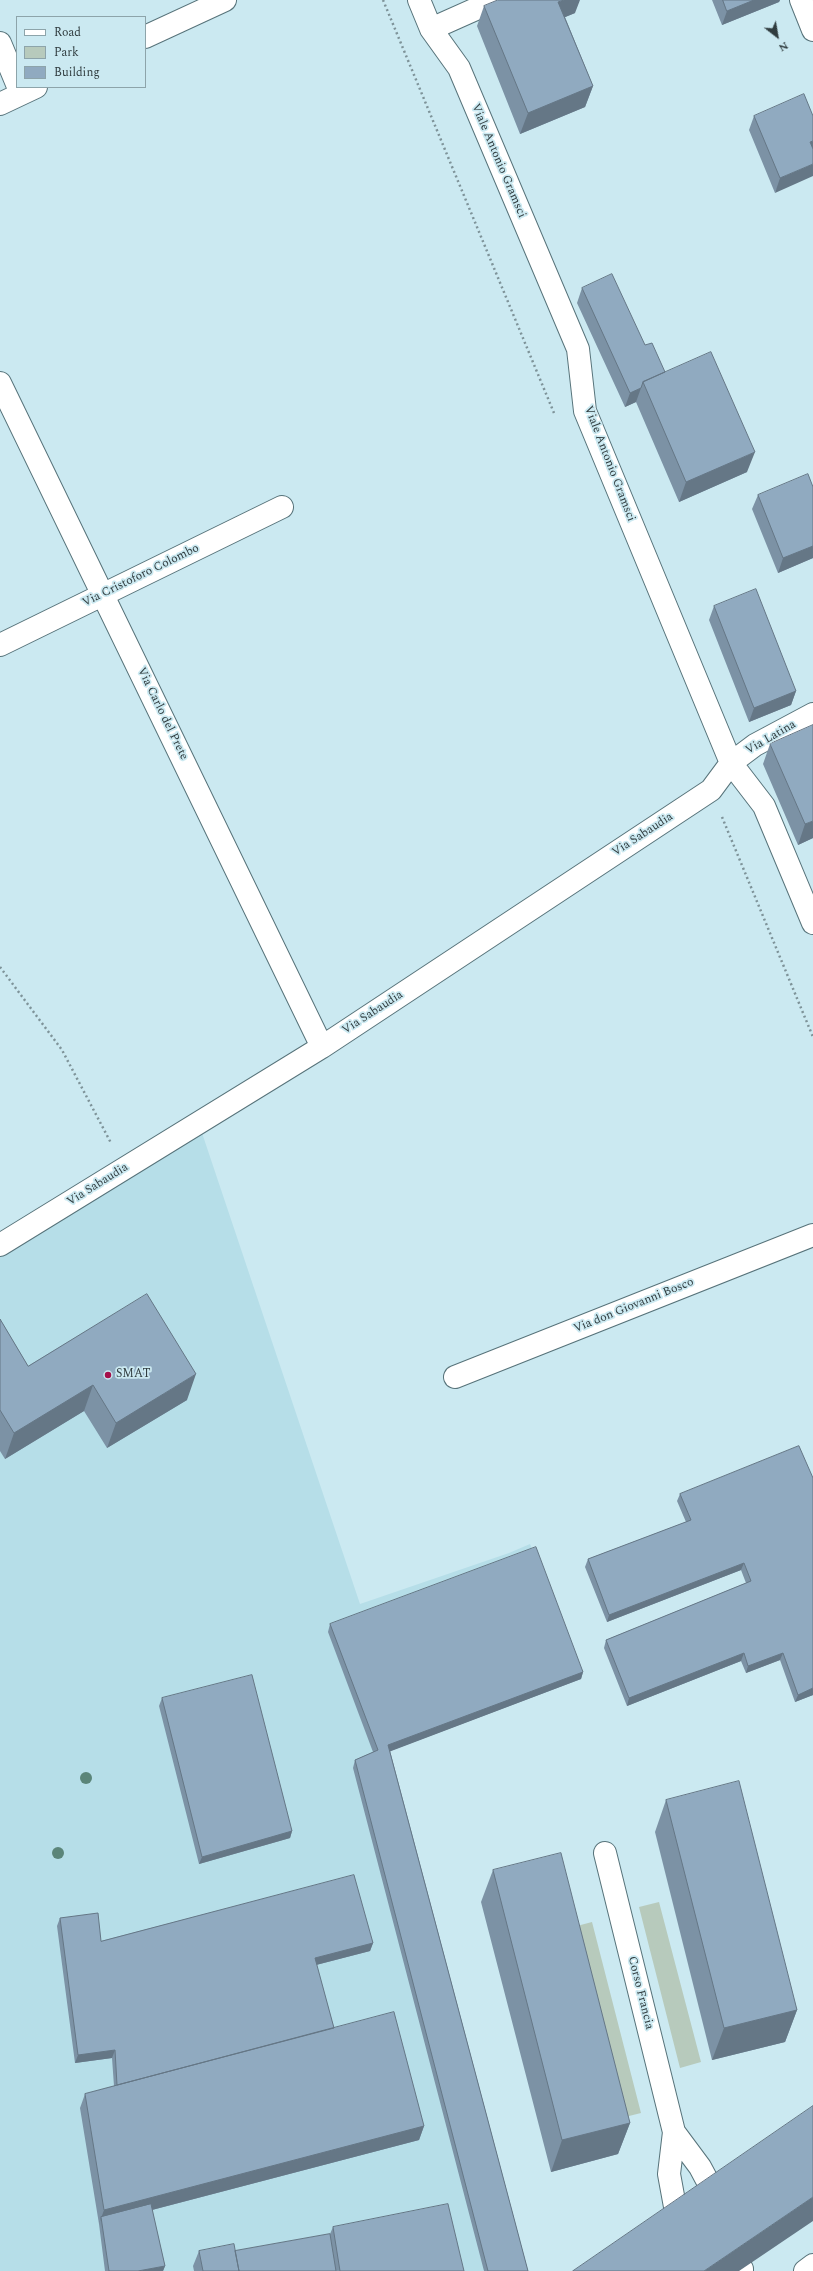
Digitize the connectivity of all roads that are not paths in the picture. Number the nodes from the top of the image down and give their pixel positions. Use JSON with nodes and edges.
{"nodes":[{"id":1,"x":225,"y":0,"type":"edge"},
{"id":2,"x":419,"y":0,"type":"edge"},
{"id":3,"x":496,"y":0,"type":"edge"},
{"id":4,"x":801,"y":0,"type":"edge"},
{"id":5,"x":431,"y":29,"type":"junction"},
{"id":6,"x":813,"y":30,"type":"edge"},
{"id":7,"x":146,"y":37,"type":"edge"},
{"id":8,"x":0,"y":43,"type":"edge"},
{"id":9,"x":16,"y":74,"type":"edge"},
{"id":10,"x":23,"y":88,"type":"edge"},
{"id":11,"x":0,"y":104,"type":"edge"},
{"id":12,"x":0,"y":383,"type":"edge"},
{"id":13,"x":282,"y":507,"type":"dead end"},
{"id":14,"x":104,"y":594,"type":"junction"},
{"id":15,"x":0,"y":645,"type":"edge"},
{"id":16,"x":813,"y":714,"type":"edge"},
{"id":17,"x":731,"y":762,"type":"junction"},
{"id":18,"x":813,"y":923,"type":"edge"},
{"id":19,"x":322,"y":1047,"type":"junction"},
{"id":20,"x":813,"y":1235,"type":"edge"},
{"id":21,"x":0,"y":1245,"type":"edge"},
{"id":22,"x":455,"y":1377,"type":"dead end"},
{"id":23,"x":605,"y":1853,"type":"dead end"},
{"id":24,"x":674,"y":2132,"type":"junction"},
{"id":25,"x":716,"y":2197,"type":"edge"},
{"id":26,"x":678,"y":2222,"type":"edge"},
{"id":27,"x":813,"y":2266,"type":"edge"},
{"id":28,"x":805,"y":2271,"type":"edge"}],
"edges":[{"from":1,"to":7,"type":"street"},
{"from":2,"to":5,"type":"street","name":"Viale Antonio Gramsci"},
{"from":3,"to":5,"type":"street"},
{"from":4,"to":6,"type":"street"},
{"from":5,"to":17,"type":"street","name":"Viale Antonio Gramsci"},
{"from":8,"to":9,"type":"street"},
{"from":10,"to":11,"type":"street"},
{"from":12,"to":14,"type":"street","name":"Via Carlo del Prete"},
{"from":13,"to":14,"type":"street","name":"Via Cristoforo Colombo"},
{"from":14,"to":15,"type":"street","name":"Via Cristoforo Colombo"},
{"from":14,"to":19,"type":"street","name":"Via Carlo del Prete"},
{"from":16,"to":17,"type":"street","name":"Via Latina"},
{"from":17,"to":18,"type":"street","name":"Viale Antonio Gramsci"},
{"from":17,"to":19,"type":"street","name":"Via Sabaudia"},
{"from":19,"to":21,"type":"street","name":"Via Sabaudia"},
{"from":20,"to":22,"type":"street","name":"Via don Giovanni Bosco"},
{"from":23,"to":24,"type":"street","name":"Corso Francia"},
{"from":24,"to":25,"type":"street","name":"Corso Francia"},
{"from":24,"to":26,"type":"street","name":"Corso Francia"},
{"from":27,"to":28,"type":"street"}]}
